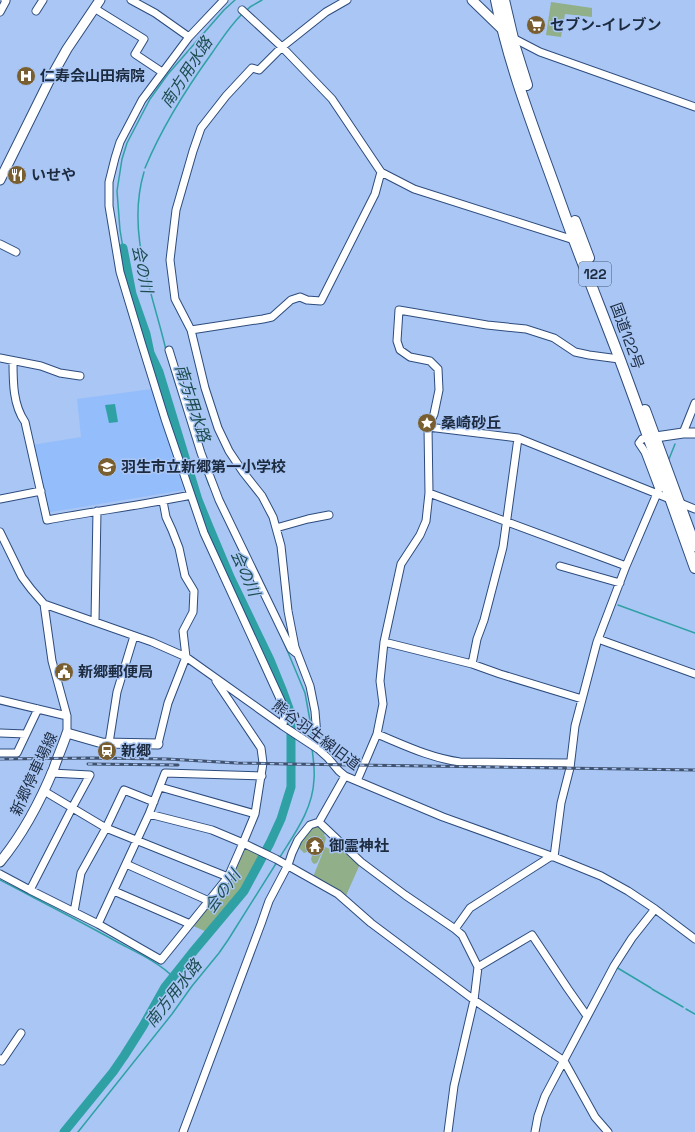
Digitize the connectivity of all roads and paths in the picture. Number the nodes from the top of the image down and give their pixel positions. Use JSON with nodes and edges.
{"nodes":[{"id":1,"x":6,"y":0,"type":"edge"},
{"id":2,"x":43,"y":0,"type":"edge"},
{"id":3,"x":100,"y":0,"type":"edge"},
{"id":4,"x":131,"y":0,"type":"edge"},
{"id":5,"x":224,"y":0,"type":"edge"},
{"id":6,"x":347,"y":0,"type":"edge"},
{"id":7,"x":472,"y":0,"type":"edge"},
{"id":8,"x":496,"y":0,"type":"edge"},
{"id":9,"x":504,"y":0,"type":"edge"},
{"id":10,"x":94,"y":8,"type":"junction"},
{"id":11,"x":242,"y":10,"type":"dead end"},
{"id":12,"x":36,"y":11,"type":"dead end"},
{"id":13,"x":0,"y":12,"type":"edge"},
{"id":14,"x":502,"y":30,"type":"junction"},
{"id":15,"x":189,"y":37,"type":"junction"},
{"id":16,"x":513,"y":38,"type":"junction"},
{"id":17,"x":282,"y":48,"type":"junction"},
{"id":18,"x":162,"y":72,"type":"junction"},
{"id":19,"x":695,"y":107,"type":"edge"},
{"id":20,"x":3,"y":164,"type":"edge"},
{"id":21,"x":381,"y":172,"type":"junction"},
{"id":22,"x":0,"y":180,"type":"edge"},
{"id":23,"x":574,"y":240,"type":"junction"},
{"id":24,"x":0,"y":244,"type":"edge"},
{"id":25,"x":16,"y":252,"type":"dead end"},
{"id":26,"x":190,"y":330,"type":"junction"},
{"id":27,"x":169,"y":350,"type":"dead end"},
{"id":28,"x":0,"y":358,"type":"edge"},
{"id":29,"x":619,"y":359,"type":"junction"},
{"id":30,"x":13,"y":361,"type":"junction"},
{"id":31,"x":80,"y":376,"type":"dead end"},
{"id":32,"x":695,"y":403,"type":"edge"},
{"id":33,"x":428,"y":427,"type":"junction"},
{"id":34,"x":683,"y":433,"type":"junction"},
{"id":35,"x":695,"y":433,"type":"edge"},
{"id":36,"x":651,"y":437,"type":"junction"},
{"id":37,"x":518,"y":438,"type":"junction"},
{"id":38,"x":41,"y":491,"type":"junction"},
{"id":39,"x":429,"y":493,"type":"junction"},
{"id":40,"x":656,"y":494,"type":"junction"},
{"id":41,"x":191,"y":495,"type":"junction"},
{"id":42,"x":0,"y":499,"type":"edge"},
{"id":43,"x":670,"y":499,"type":"junction"},
{"id":44,"x":163,"y":501,"type":"junction"},
{"id":45,"x":680,"y":503,"type":"junction"},
{"id":46,"x":695,"y":508,"type":"edge"},
{"id":47,"x":97,"y":511,"type":"junction"},
{"id":48,"x":329,"y":515,"type":"dead end"},
{"id":49,"x":507,"y":521,"type":"junction"},
{"id":50,"x":276,"y":528,"type":"junction"},
{"id":51,"x":0,"y":532,"type":"edge"},
{"id":52,"x":695,"y":546,"type":"edge"},
{"id":53,"x":560,"y":566,"type":"dead end"},
{"id":54,"x":626,"y":566,"type":"junction"},
{"id":55,"x":695,"y":568,"type":"edge"},
{"id":56,"x":620,"y":583,"type":"junction"},
{"id":57,"x":44,"y":604,"type":"junction"},
{"id":58,"x":95,"y":621,"type":"junction"},
{"id":59,"x":134,"y":636,"type":"junction"},
{"id":60,"x":598,"y":639,"type":"junction"},
{"id":61,"x":384,"y":642,"type":"junction"},
{"id":62,"x":298,"y":654,"type":"junction"},
{"id":63,"x":186,"y":657,"type":"junction"},
{"id":64,"x":472,"y":664,"type":"junction"},
{"id":65,"x":695,"y":674,"type":"edge"},
{"id":66,"x":214,"y":677,"type":"junction"},
{"id":67,"x":582,"y":699,"type":"junction"},
{"id":68,"x":0,"y":700,"type":"edge"},
{"id":69,"x":38,"y":710,"type":"junction"},
{"id":70,"x":67,"y":716,"type":"junction"},
{"id":71,"x":284,"y":726,"type":"junction"},
{"id":72,"x":0,"y":733,"type":"edge"},
{"id":73,"x":66,"y":733,"type":"junction"},
{"id":74,"x":26,"y":734,"type":"junction"},
{"id":75,"x":377,"y":734,"type":"junction"},
{"id":76,"x":109,"y":743,"type":"junction"},
{"id":77,"x":158,"y":744,"type":"joint"},
{"id":78,"x":318,"y":749,"type":"junction"},
{"id":79,"x":0,"y":753,"type":"edge"},
{"id":80,"x":570,"y":763,"type":"junction"},
{"id":81,"x":51,"y":773,"type":"junction"},
{"id":82,"x":262,"y":776,"type":"junction"},
{"id":83,"x":345,"y":776,"type":"junction"},
{"id":84,"x":357,"y":781,"type":"junction"},
{"id":85,"x":160,"y":787,"type":"junction"},
{"id":86,"x":44,"y":792,"type":"junction"},
{"id":87,"x":154,"y":802,"type":"junction"},
{"id":88,"x":72,"y":808,"type":"junction"},
{"id":89,"x":149,"y":814,"type":"junction"},
{"id":90,"x":255,"y":814,"type":"junction"},
{"id":91,"x":319,"y":822,"type":"junction"},
{"id":92,"x":106,"y":828,"type":"junction"},
{"id":93,"x":137,"y":841,"type":"junction"},
{"id":94,"x":243,"y":843,"type":"junction"},
{"id":95,"x":554,"y":856,"type":"junction"},
{"id":96,"x":0,"y":862,"type":"edge"},
{"id":97,"x":126,"y":864,"type":"junction"},
{"id":98,"x":288,"y":865,"type":"junction"},
{"id":99,"x":0,"y":874,"type":"edge"},
{"id":100,"x":228,"y":877,"type":"junction"},
{"id":101,"x":30,"y":890,"type":"junction"},
{"id":102,"x":114,"y":891,"type":"junction"},
{"id":103,"x":209,"y":901,"type":"junction"},
{"id":104,"x":655,"y":909,"type":"junction"},
{"id":105,"x":74,"y":912,"type":"junction"},
{"id":106,"x":98,"y":924,"type":"junction"},
{"id":107,"x":190,"y":924,"type":"junction"},
{"id":108,"x":455,"y":929,"type":"junction"},
{"id":109,"x":695,"y":939,"type":"edge"},
{"id":110,"x":478,"y":967,"type":"junction"},
{"id":111,"x":474,"y":1000,"type":"junction"},
{"id":112,"x":587,"y":1016,"type":"junction"},
{"id":113,"x":21,"y":1033,"type":"dead end"},
{"id":114,"x":0,"y":1059,"type":"edge"},
{"id":115,"x":564,"y":1061,"type":"junction"},
{"id":116,"x":183,"y":1132,"type":"edge"},
{"id":117,"x":448,"y":1132,"type":"edge"},
{"id":118,"x":535,"y":1132,"type":"edge"},
{"id":119,"x":608,"y":1132,"type":"edge"}],
"edges":[{"from":1,"to":13,"type":"street"},
{"from":2,"to":12,"type":"street"},
{"from":3,"to":10,"type":"main road"},
{"from":4,"to":15,"type":"street"},
{"from":5,"to":15,"type":"street"},
{"from":6,"to":17,"type":"street"},
{"from":7,"to":14,"type":"main road"},
{"from":8,"to":14,"type":"highway","name":"国道122号","number":"122"},
{"from":9,"to":16,"type":"highway","name":"国道122号","number":"122"},
{"from":10,"to":18,"type":"street"},
{"from":10,"to":20,"type":"main road"},
{"from":11,"to":17,"type":"street"},
{"from":14,"to":16,"type":"main road"},
{"from":14,"to":23,"type":"highway","name":"国道122号","number":"122"},
{"from":15,"to":18,"type":"street"},
{"from":16,"to":19,"type":"street"},
{"from":16,"to":36,"type":"highway","name":"国道122号","number":"122"},
{"from":17,"to":21,"type":"street"},
{"from":17,"to":26,"type":"street"},
{"from":18,"to":41,"type":"street"},
{"from":20,"to":22,"type":"main road"},
{"from":21,"to":23,"type":"street"},
{"from":21,"to":26,"type":"street"},
{"from":23,"to":29,"type":"highway","name":"国道122号","number":"122"},
{"from":24,"to":25,"type":"street"},
{"from":26,"to":50,"type":"street"},
{"from":27,"to":62,"type":"street"},
{"from":28,"to":30,"type":"street"},
{"from":29,"to":33,"type":"street"},
{"from":29,"to":36,"type":"highway","name":"国道122号","number":"122"},
{"from":30,"to":31,"type":"street"},
{"from":30,"to":38,"type":"street"},
{"from":32,"to":34,"type":"street"},
{"from":33,"to":37,"type":"street"},
{"from":33,"to":39,"type":"street"},
{"from":34,"to":35,"type":"main road"},
{"from":34,"to":36,"type":"main road"},
{"from":36,"to":40,"type":"street"},
{"from":36,"to":43,"type":"highway","name":"国道122号","number":"122"},
{"from":36,"to":45,"type":"highway","name":"国道122号","number":"122"},
{"from":37,"to":40,"type":"street"},
{"from":37,"to":49,"type":"street"},
{"from":38,"to":42,"type":"street"},
{"from":38,"to":47,"type":"street"},
{"from":39,"to":49,"type":"street"},
{"from":39,"to":61,"type":"street"},
{"from":40,"to":43,"type":"street"},
{"from":40,"to":54,"type":"street"},
{"from":41,"to":44,"type":"street"},
{"from":41,"to":71,"type":"street"},
{"from":43,"to":55,"type":"highway","name":"国道122号","number":"122"},
{"from":44,"to":47,"type":"street"},
{"from":44,"to":63,"type":"street"},
{"from":45,"to":46,"type":"street"},
{"from":45,"to":52,"type":"highway","name":"国道122号","number":"122"},
{"from":47,"to":58,"type":"street"},
{"from":48,"to":50,"type":"street"},
{"from":49,"to":54,"type":"street"},
{"from":49,"to":64,"type":"street"},
{"from":50,"to":62,"type":"street"},
{"from":51,"to":57,"type":"street"},
{"from":53,"to":56,"type":"street"},
{"from":54,"to":56,"type":"street"},
{"from":56,"to":60,"type":"street"},
{"from":57,"to":58,"type":"street","name":"熊谷羽生線旧道"},
{"from":57,"to":70,"type":"street"},
{"from":58,"to":59,"type":"street","name":"熊谷羽生線旧道"},
{"from":59,"to":63,"type":"street","name":"熊谷羽生線旧道"},
{"from":59,"to":76,"type":"street"},
{"from":60,"to":65,"type":"street"},
{"from":60,"to":67,"type":"street"},
{"from":61,"to":64,"type":"street"},
{"from":61,"to":75,"type":"street"},
{"from":62,"to":78,"type":"street"},
{"from":63,"to":66,"type":"street","name":"熊谷羽生線旧道"},
{"from":63,"to":77,"type":"street"},
{"from":64,"to":67,"type":"street"},
{"from":66,"to":71,"type":"street","name":"熊谷羽生線旧道"},
{"from":66,"to":82,"type":"street"},
{"from":67,"to":80,"type":"street"},
{"from":68,"to":69,"type":"street"},
{"from":69,"to":70,"type":"street"},
{"from":69,"to":74,"type":"street"},
{"from":70,"to":73,"type":"street"},
{"from":71,"to":78,"type":"street","name":"熊谷羽生線旧道"},
{"from":72,"to":74,"type":"street"},
{"from":73,"to":76,"type":"main road","name":"新郷停車場線"},
{"from":73,"to":81,"type":"main road","name":"新郷停車場線"},
{"from":74,"to":79,"type":"street"},
{"from":75,"to":80,"type":"street"},
{"from":75,"to":84,"type":"street"},
{"from":76,"to":77,"type":"main road","name":"新郷停車場線"},
{"from":78,"to":83,"type":"street","name":"熊谷羽生線旧道"},
{"from":80,"to":95,"type":"street"},
{"from":81,"to":86,"type":"main road","name":"新郷停車場線"},
{"from":81,"to":88,"type":"street"},
{"from":82,"to":85,"type":"street"},
{"from":82,"to":90,"type":"street"},
{"from":83,"to":84,"type":"street","name":"熊谷羽生線旧道"},
{"from":83,"to":91,"type":"street"},
{"from":84,"to":95,"type":"street","name":"熊谷羽生線旧道"},
{"from":85,"to":87,"type":"street"},
{"from":85,"to":90,"type":"street"},
{"from":86,"to":88,"type":"street"},
{"from":86,"to":96,"type":"main road","name":"新郷停車場線"},
{"from":87,"to":89,"type":"street"},
{"from":87,"to":92,"type":"street"},
{"from":88,"to":92,"type":"street"},
{"from":88,"to":101,"type":"street"},
{"from":89,"to":93,"type":"street"},
{"from":89,"to":94,"type":"street"},
{"from":90,"to":94,"type":"street"},
{"from":91,"to":98,"type":"street"},
{"from":91,"to":108,"type":"street"},
{"from":92,"to":93,"type":"street"},
{"from":92,"to":105,"type":"street"},
{"from":93,"to":97,"type":"street"},
{"from":93,"to":100,"type":"street"},
{"from":94,"to":98,"type":"street"},
{"from":94,"to":100,"type":"street"},
{"from":95,"to":104,"type":"street","name":"熊谷羽生線旧道"},
{"from":95,"to":108,"type":"street"},
{"from":97,"to":102,"type":"street"},
{"from":97,"to":103,"type":"street"},
{"from":98,"to":111,"type":"street"},
{"from":98,"to":116,"type":"street"},
{"from":99,"to":101,"type":"street"},
{"from":100,"to":103,"type":"street"},
{"from":101,"to":105,"type":"street"},
{"from":102,"to":106,"type":"street"},
{"from":102,"to":107,"type":"street"},
{"from":103,"to":107,"type":"street"},
{"from":104,"to":109,"type":"street","name":"熊谷羽生線旧道"},
{"from":104,"to":112,"type":"street"},
{"from":105,"to":106,"type":"street"},
{"from":106,"to":107,"type":"street"},
{"from":108,"to":110,"type":"street"},
{"from":110,"to":111,"type":"street"},
{"from":110,"to":112,"type":"street"},
{"from":111,"to":115,"type":"street"},
{"from":111,"to":117,"type":"street"},
{"from":112,"to":115,"type":"street"},
{"from":113,"to":114,"type":"street"},
{"from":115,"to":118,"type":"street"},
{"from":115,"to":119,"type":"street"}]}
